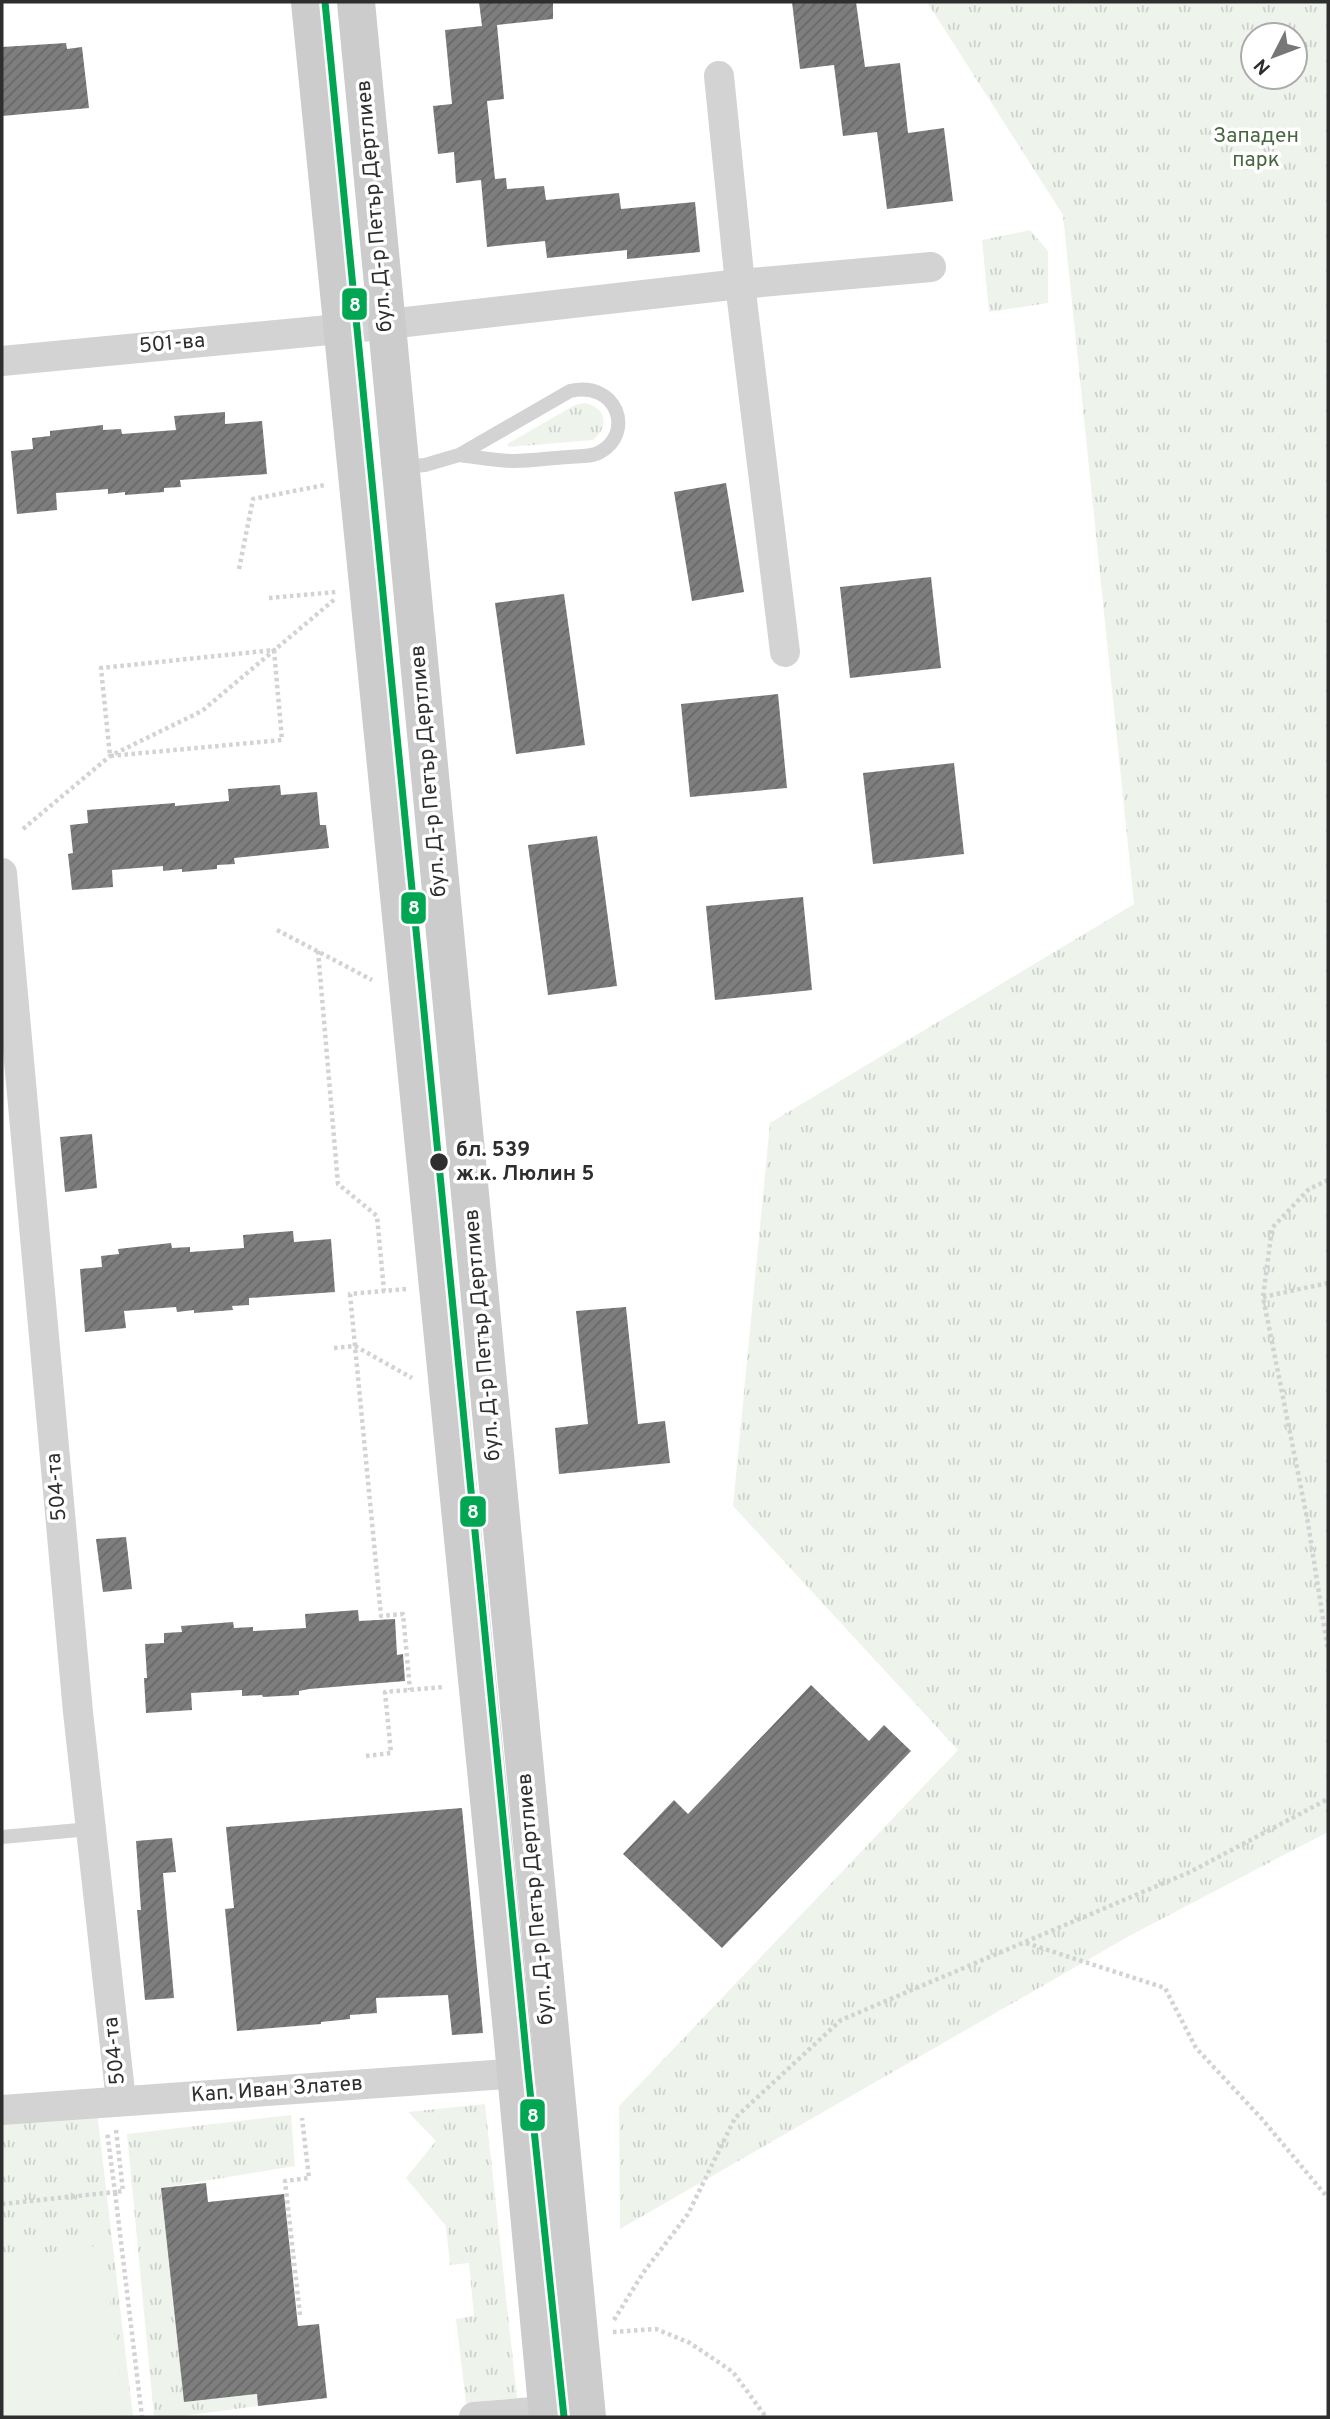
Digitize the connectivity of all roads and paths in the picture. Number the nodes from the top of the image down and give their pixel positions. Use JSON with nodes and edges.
{"nodes":[{"id":1,"x":310,"y":2,"type":"edge"},
{"id":2,"x":356,"y":2,"type":"edge"},
{"id":3,"x":719,"y":76,"type":"dead end"},
{"id":4,"x":931,"y":267,"type":"dead end"},
{"id":5,"x":740,"y":284,"type":"junction"},
{"id":6,"x":387,"y":324,"type":"junction"},
{"id":7,"x":342,"y":328,"type":"junction"},
{"id":8,"x":2,"y":361,"type":"edge"},
{"id":9,"x":459,"y":455,"type":"junction"},
{"id":10,"x":400,"y":467,"type":"junction"},
{"id":11,"x":332,"y":484,"type":"dead end"},
{"id":12,"x":239,"y":569,"type":"dead end"},
{"id":13,"x":270,"y":598,"type":"dead end"},
{"id":14,"x":274,"y":650,"type":"junction"},
{"id":15,"x":785,"y":652,"type":"dead end"},
{"id":16,"x":110,"y":756,"type":"junction"},
{"id":17,"x":23,"y":829,"type":"dead end"},
{"id":18,"x":2,"y":873,"type":"edge"},
{"id":19,"x":3,"y":904,"type":"edge"},
{"id":20,"x":277,"y":930,"type":"dead end"},
{"id":21,"x":318,"y":951,"type":"junction"},
{"id":22,"x":373,"y":981,"type":"dead end"},
{"id":23,"x":1328,"y":1180,"type":"edge"},
{"id":24,"x":1328,"y":1283,"type":"edge"},
{"id":25,"x":414,"y":1288,"type":"dead end"},
{"id":26,"x":384,"y":1291,"type":"junction"},
{"id":27,"x":1263,"y":1297,"type":"junction"},
{"id":28,"x":355,"y":1346,"type":"junction"},
{"id":29,"x":334,"y":1348,"type":"dead end"},
{"id":30,"x":424,"y":1385,"type":"dead end"},
{"id":31,"x":1328,"y":1651,"type":"edge"},
{"id":32,"x":454,"y":1686,"type":"dead end"},
{"id":33,"x":410,"y":1690,"type":"junction"},
{"id":34,"x":366,"y":1756,"type":"dead end"},
{"id":35,"x":1328,"y":1799,"type":"edge"},
{"id":36,"x":90,"y":1829,"type":"junction"},
{"id":37,"x":2,"y":1837,"type":"edge"},
{"id":38,"x":1025,"y":1943,"type":"junction"},
{"id":39,"x":535,"y":2072,"type":"junction"},
{"id":40,"x":299,"y":2089,"type":"junction"},
{"id":41,"x":116,"y":2102,"type":"junction"},
{"id":42,"x":2,"y":2110,"type":"edge"},
{"id":43,"x":110,"y":2154,"type":"dead end"},
{"id":44,"x":115,"y":2192,"type":"junction"},
{"id":45,"x":1328,"y":2198,"type":"edge"},
{"id":46,"x":2,"y":2204,"type":"edge"},
{"id":47,"x":300,"y":2315,"type":"dead end"},
{"id":48,"x":586,"y":2412,"type":"edge"},
{"id":49,"x":548,"y":2414,"type":"edge"},
{"id":50,"x":142,"y":2417,"type":"edge"},
{"id":51,"x":474,"y":2417,"type":"edge"},
{"id":52,"x":766,"y":2417,"type":"edge"}],
"edges":[{"from":1,"to":7,"type":"main road","name":"бул. Д-р Петър Дертлиев"},
{"from":2,"to":6,"type":"main road","name":"бул. Д-р Петър Дертлиев"},
{"from":3,"to":5,"type":"street"},
{"from":4,"to":5,"type":"street","name":"501-ва"},
{"from":5,"to":6,"type":"street","name":"501-ва"},
{"from":5,"to":15,"type":"street"},
{"from":6,"to":7,"type":"street","name":"501-ва"},
{"from":6,"to":10,"type":"main road","name":"бул. Д-р Петър Дертлиев"},
{"from":7,"to":8,"type":"street","name":"501-ва"},
{"from":7,"to":39,"type":"main road","name":"бул. Д-р Петър Дертлиев"},
{"from":9,"to":9,"type":"lane"},
{"from":9,"to":10,"type":"lane"},
{"from":10,"to":39,"type":"main road","name":"бул. Д-р Петър Дертлиев"},
{"from":11,"to":12,"type":"path"},
{"from":13,"to":14,"type":"path"},
{"from":14,"to":16,"type":"path"},
{"from":14,"to":16,"type":"path"},
{"from":14,"to":16,"type":"path"},
{"from":16,"to":17,"type":"path"},
{"from":18,"to":19,"type":"street","name":"504-та"},
{"from":19,"to":36,"type":"street","name":"504-та"},
{"from":20,"to":21,"type":"path"},
{"from":21,"to":22,"type":"path"},
{"from":21,"to":26,"type":"path"},
{"from":23,"to":27,"type":"path"},
{"from":24,"to":27,"type":"path"},
{"from":25,"to":26,"type":"path"},
{"from":26,"to":28,"type":"path"},
{"from":27,"to":31,"type":"path"},
{"from":28,"to":29,"type":"path"},
{"from":28,"to":30,"type":"path"},
{"from":28,"to":33,"type":"path"},
{"from":32,"to":33,"type":"path"},
{"from":33,"to":34,"type":"path"},
{"from":35,"to":38,"type":"path"},
{"from":36,"to":37,"type":"lane"},
{"from":36,"to":41,"type":"street","name":"504-та"},
{"from":38,"to":45,"type":"path"},
{"from":38,"to":52,"type":"path"},
{"from":39,"to":40,"type":"street","name":"Кап. Иван Златев"},
{"from":39,"to":48,"type":"main road","name":"бул. Д-р Петър Дертлиев"},
{"from":39,"to":49,"type":"main road","name":"бул. Д-р Петър Дертлиев"},
{"from":40,"to":41,"type":"street","name":"Кап. Иван Златев"},
{"from":40,"to":47,"type":"path"},
{"from":41,"to":42,"type":"street","name":"Кап. Иван Златев"},
{"from":41,"to":44,"type":"path"},
{"from":43,"to":44,"type":"path"},
{"from":44,"to":46,"type":"path"},
{"from":44,"to":50,"type":"path"},
{"from":48,"to":49,"type":"street"},
{"from":49,"to":51,"type":"street"}]}
